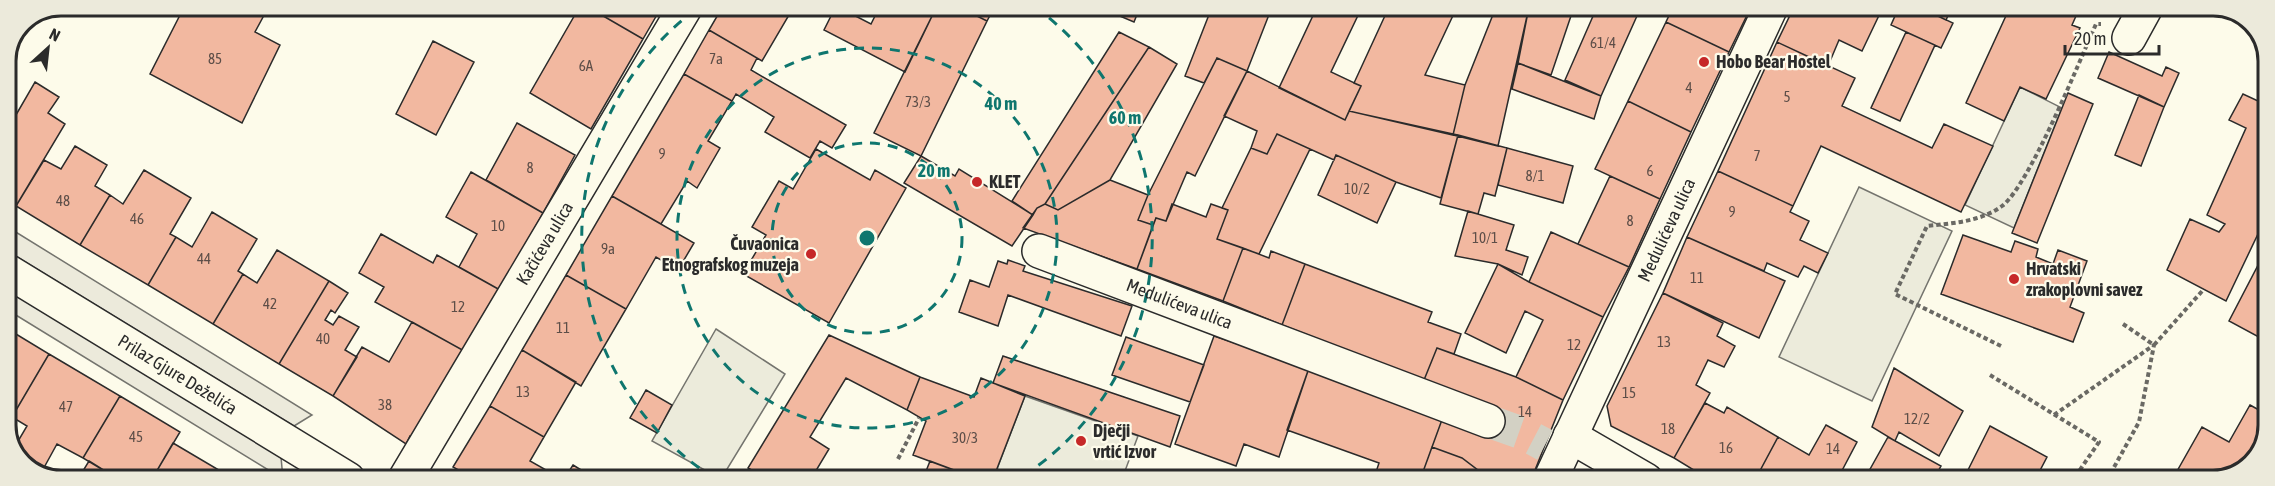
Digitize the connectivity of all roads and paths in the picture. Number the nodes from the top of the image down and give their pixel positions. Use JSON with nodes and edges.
{"nodes":[{"id":1,"x":680,"y":16,"type":"edge"},
{"id":2,"x":1767,"y":16,"type":"edge"},
{"id":3,"x":2141,"y":16,"type":"edge"},
{"id":4,"x":2129,"y":38,"type":"dead end"},
{"id":5,"x":2070,"y":79,"type":"dead end"},
{"id":6,"x":1039,"y":251,"type":"dead end"},
{"id":7,"x":17,"y":276,"type":"edge"},
{"id":8,"x":2204,"y":289,"type":"dead end"},
{"id":9,"x":2123,"y":324,"type":"dead end"},
{"id":10,"x":2154,"y":345,"type":"junction"},
{"id":11,"x":2001,"y":346,"type":"dead end"},
{"id":12,"x":1990,"y":375,"type":"dead end"},
{"id":13,"x":2054,"y":415,"type":"junction"},
{"id":14,"x":919,"y":418,"type":"dead end"},
{"id":15,"x":1488,"y":422,"type":"tunnel mouth"},
{"id":16,"x":1557,"y":454,"type":"edge"},
{"id":17,"x":898,"y":459,"type":"dead end"},
{"id":18,"x":333,"y":470,"type":"edge"},
{"id":19,"x":410,"y":470,"type":"edge"},
{"id":20,"x":1612,"y":470,"type":"edge"},
{"id":21,"x":2080,"y":470,"type":"edge"},
{"id":22,"x":2113,"y":470,"type":"edge"}],
"edges":[{"from":1,"to":19,"type":"street","name":"Kačićeva ulica"},
{"from":2,"to":16,"type":"street","name":"Medulićeva ulica"},
{"from":3,"to":4,"type":"street"},
{"from":5,"to":11,"type":"path"},
{"from":6,"to":15,"type":"street","name":"Medulićeva ulica"},
{"from":7,"to":18,"type":"street","name":"Prilaz Gjure Deželića"},
{"from":8,"to":10,"type":"path"},
{"from":9,"to":10,"type":"path"},
{"from":10,"to":13,"type":"path"},
{"from":10,"to":22,"type":"path"},
{"from":12,"to":13,"type":"path"},
{"from":13,"to":21,"type":"path"},
{"from":14,"to":17,"type":"path"},
{"from":16,"to":20,"type":"street"}]}
